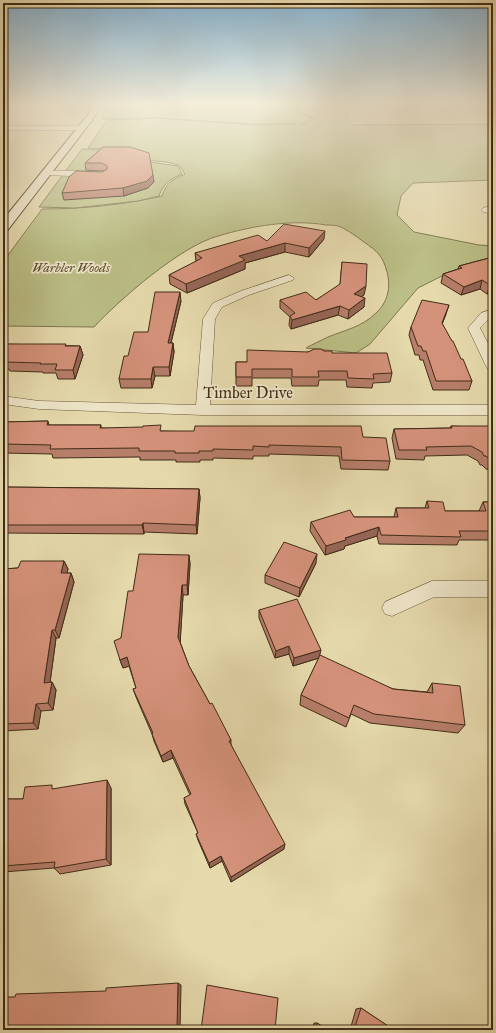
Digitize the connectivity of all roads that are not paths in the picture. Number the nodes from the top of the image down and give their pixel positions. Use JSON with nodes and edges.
{"nodes":[{"id":1,"x":63,"y":151,"type":"edge"},
{"id":2,"x":46,"y":173,"type":"junction"},
{"id":3,"x":103,"y":174,"type":"edge"},
{"id":4,"x":3,"y":228,"type":"edge"},
{"id":5,"x":289,"y":278,"type":"dead end"},
{"id":6,"x":493,"y":313,"type":"edge"},
{"id":7,"x":493,"y":366,"type":"edge"},
{"id":8,"x":3,"y":400,"type":"edge"},
{"id":9,"x":203,"y":410,"type":"junction"},
{"id":10,"x":493,"y":410,"type":"edge"},
{"id":11,"x":493,"y":589,"type":"edge"},
{"id":12,"x":392,"y":608,"type":"dead end"}],
"edges":[{"from":1,"to":2,"type":"main road"},
{"from":2,"to":3,"type":"street"},
{"from":2,"to":4,"type":"main road"},
{"from":5,"to":9,"type":"street"},
{"from":6,"to":7,"type":"street"},
{"from":8,"to":9,"type":"street","name":"Timber Drive"},
{"from":9,"to":10,"type":"street","name":"Timber Drive"},
{"from":11,"to":12,"type":"street"}]}
